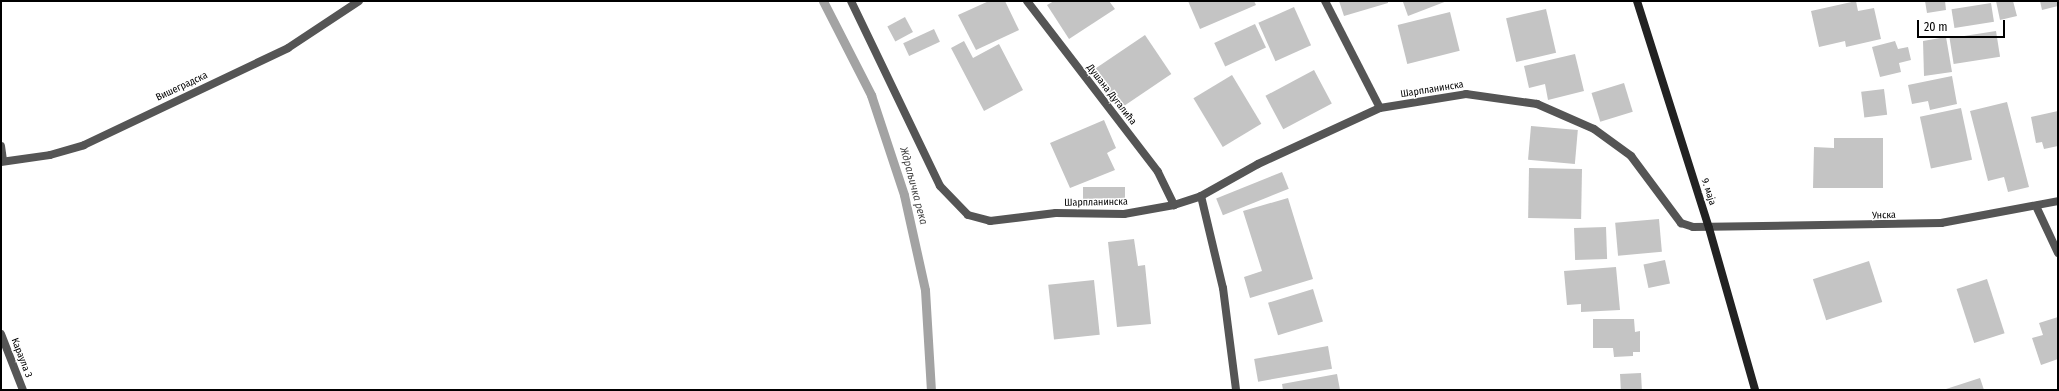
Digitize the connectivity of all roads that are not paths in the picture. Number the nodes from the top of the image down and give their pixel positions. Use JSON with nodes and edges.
{"nodes":[{"id":1,"x":359,"y":1,"type":"edge"},
{"id":2,"x":851,"y":1,"type":"edge"},
{"id":3,"x":1027,"y":1,"type":"edge"},
{"id":4,"x":1325,"y":1,"type":"edge"},
{"id":5,"x":1637,"y":1,"type":"edge"},
{"id":6,"x":1380,"y":108,"type":"junction"},
{"id":7,"x":1,"y":146,"type":"edge"},
{"id":8,"x":2,"y":162,"type":"edge"},
{"id":9,"x":1201,"y":196,"type":"junction"},
{"id":10,"x":2058,"y":201,"type":"edge"},
{"id":11,"x":1174,"y":205,"type":"junction"},
{"id":12,"x":2036,"y":206,"type":"junction"},
{"id":13,"x":1709,"y":228,"type":"junction"},
{"id":14,"x":2058,"y":253,"type":"edge"},
{"id":15,"x":1,"y":334,"type":"edge"},
{"id":16,"x":23,"y":390,"type":"edge"},
{"id":17,"x":1236,"y":390,"type":"edge"},
{"id":18,"x":1755,"y":390,"type":"edge"}],
"edges":[{"from":1,"to":8,"type":"street","name":"Вишеградска"},
{"from":2,"to":11,"type":"street","name":"Шарпланинска"},
{"from":3,"to":11,"type":"street","name":"Душана Дугалића"},
{"from":4,"to":6,"type":"street"},
{"from":5,"to":13,"type":"main road","name":"9. маја"},
{"from":6,"to":9,"type":"street","name":"Шарпланинска"},
{"from":6,"to":13,"type":"street","name":"Шарпланинска"},
{"from":7,"to":8,"type":"street"},
{"from":9,"to":11,"type":"street","name":"Шарпланинска"},
{"from":9,"to":17,"type":"street"},
{"from":10,"to":12,"type":"street","name":"Унска"},
{"from":12,"to":13,"type":"street","name":"Унска"},
{"from":12,"to":14,"type":"street"},
{"from":13,"to":18,"type":"main road","name":"9. маја"},
{"from":15,"to":16,"type":"street","name":"Караула 3"}]}
